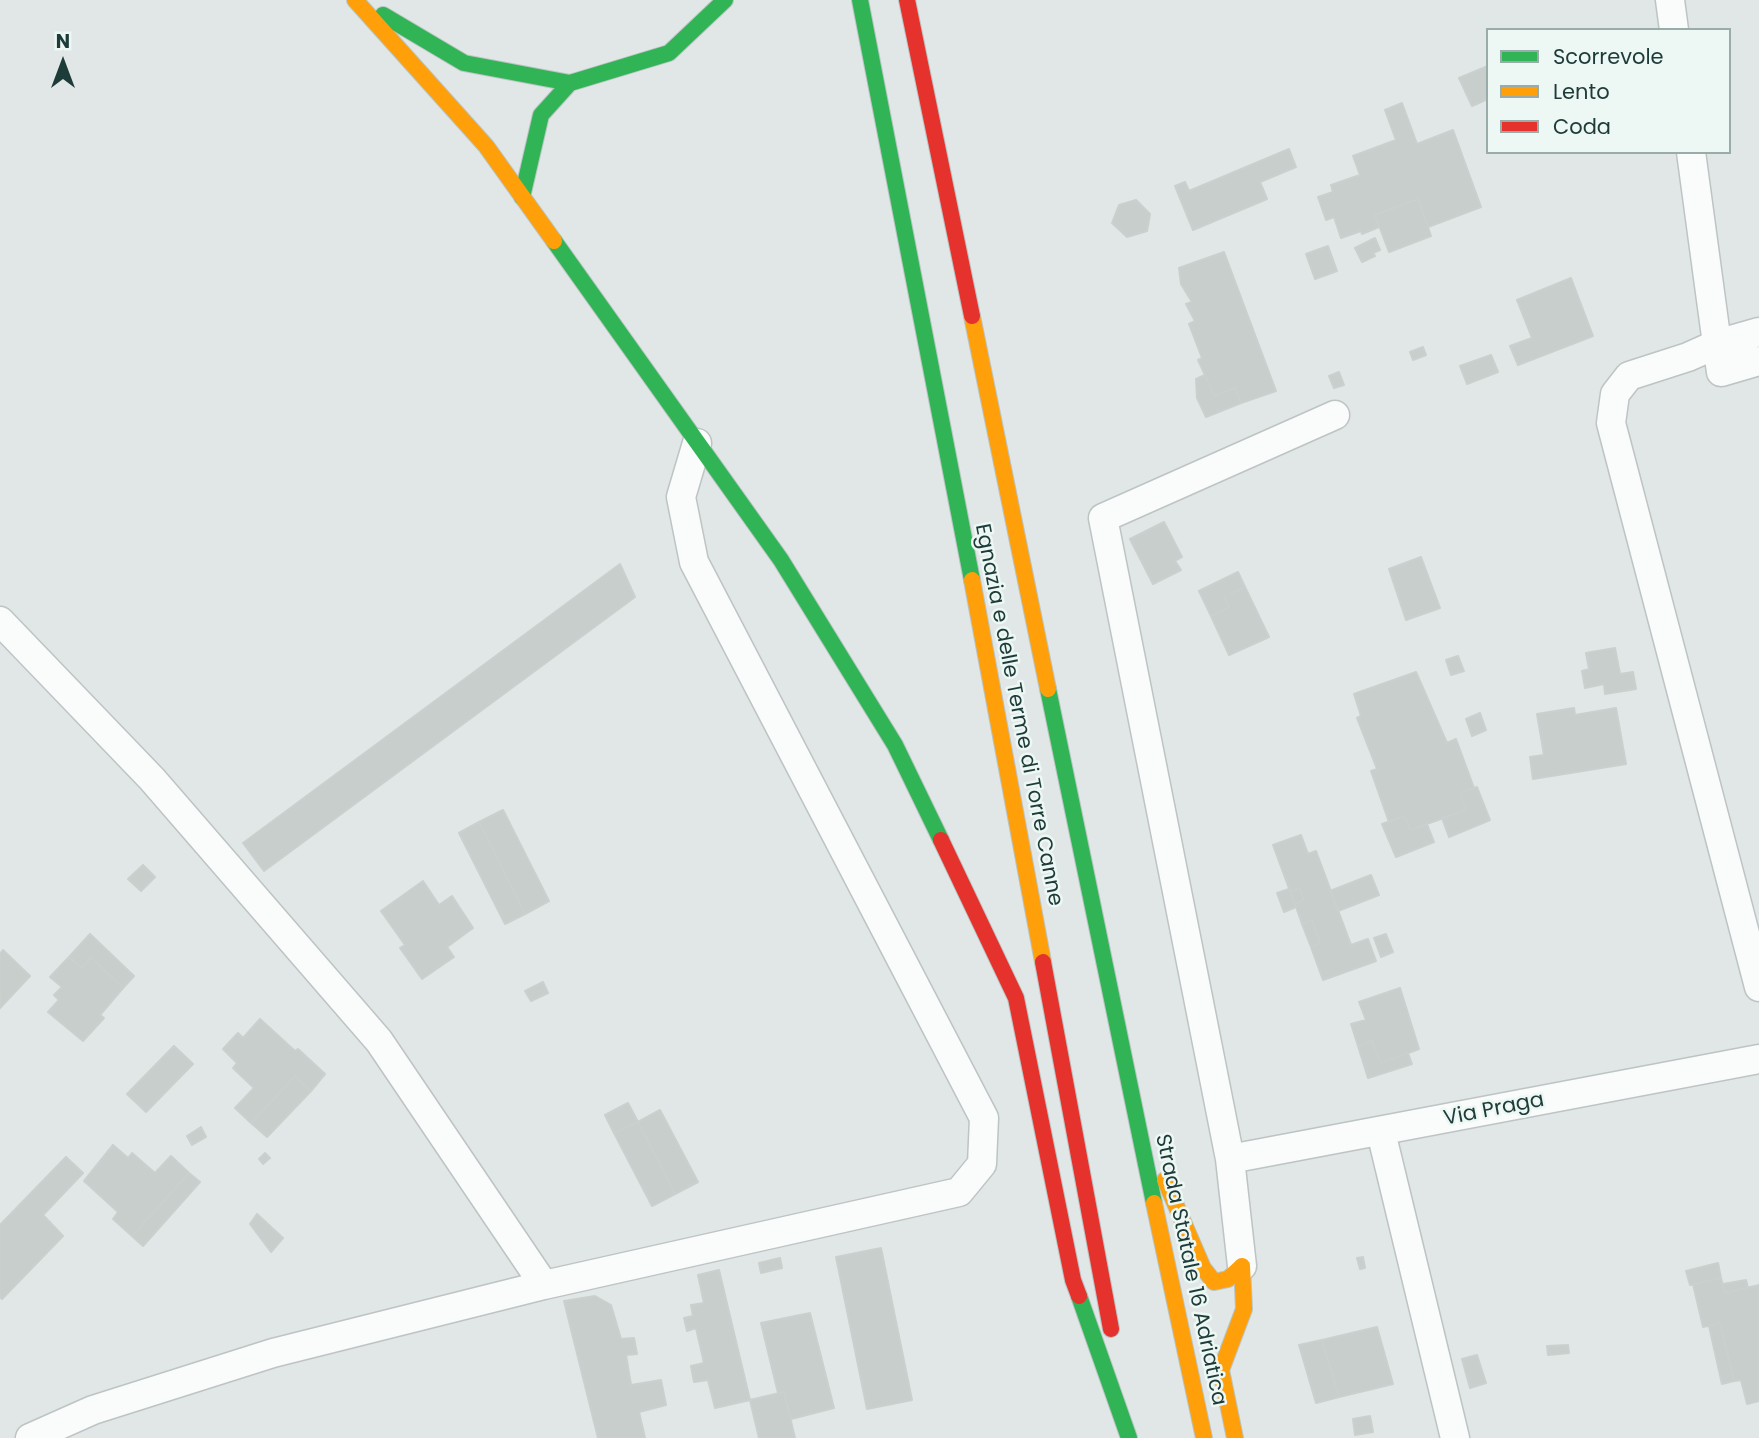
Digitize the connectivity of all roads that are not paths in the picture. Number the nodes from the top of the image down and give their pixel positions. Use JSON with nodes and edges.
{"nodes":[{"id":1,"x":356,"y":0,"type":"edge"},
{"id":2,"x":724,"y":0,"type":"edge"},
{"id":3,"x":860,"y":0,"type":"edge"},
{"id":4,"x":907,"y":0,"type":"edge"},
{"id":5,"x":1670,"y":0,"type":"edge"},
{"id":6,"x":1674,"y":28,"type":"edge"},
{"id":7,"x":570,"y":83,"type":"junction"},
{"id":8,"x":1691,"y":154,"type":"edge"},
{"id":9,"x":522,"y":197,"type":"junction"},
{"id":10,"x":1759,"y":332,"type":"edge"},
{"id":11,"x":1717,"y":344,"type":"junction"},
{"id":12,"x":1759,"y":361,"type":"edge"},
{"id":13,"x":1335,"y":415,"type":"dead end"},
{"id":14,"x":698,"y":443,"type":"junction"},
{"id":15,"x":0,"y":621,"type":"edge"},
{"id":16,"x":1759,"y":987,"type":"edge"},
{"id":17,"x":1759,"y":1059,"type":"edge"},
{"id":18,"x":1134,"y":1111,"type":"junction"},
{"id":19,"x":1381,"y":1132,"type":"junction"},
{"id":20,"x":1230,"y":1160,"type":"junction"},
{"id":21,"x":1242,"y":1266,"type":"junction"},
{"id":22,"x":544,"y":1285,"type":"junction"},
{"id":23,"x":30,"y":1438,"type":"edge"},
{"id":24,"x":1130,"y":1438,"type":"edge"},
{"id":25,"x":1204,"y":1438,"type":"edge"},
{"id":26,"x":1235,"y":1438,"type":"edge"},
{"id":27,"x":1455,"y":1438,"type":"edge"}],
"edges":[{"from":1,"to":7,"type":"highway"},
{"from":1,"to":9,"type":"highway"},
{"from":2,"to":7,"type":"highway"},
{"from":3,"to":24,"type":"highway","name":"Egnazia e delle Terme di Torre Canne"},
{"from":4,"to":18,"type":"highway","name":"Egnazia e delle Terme di Torre Canne"},
{"from":5,"to":6,"type":"street"},
{"from":7,"to":9,"type":"highway"},
{"from":8,"to":11,"type":"street"},
{"from":9,"to":14,"type":"highway"},
{"from":10,"to":11,"type":"street"},
{"from":11,"to":12,"type":"street"},
{"from":11,"to":16,"type":"street"},
{"from":13,"to":20,"type":"street"},
{"from":14,"to":22,"type":"street"},
{"from":14,"to":24,"type":"highway"},
{"from":15,"to":22,"type":"street"},
{"from":17,"to":19,"type":"street","name":"Via Praga"},
{"from":18,"to":21,"type":"highway"},
{"from":18,"to":25,"type":"highway","name":"Strada Statale 16 Adriatica"},
{"from":19,"to":20,"type":"street","name":"Via Praga"},
{"from":19,"to":27,"type":"street"},
{"from":20,"to":21,"type":"street"},
{"from":21,"to":26,"type":"highway"},
{"from":22,"to":23,"type":"street"}]}
